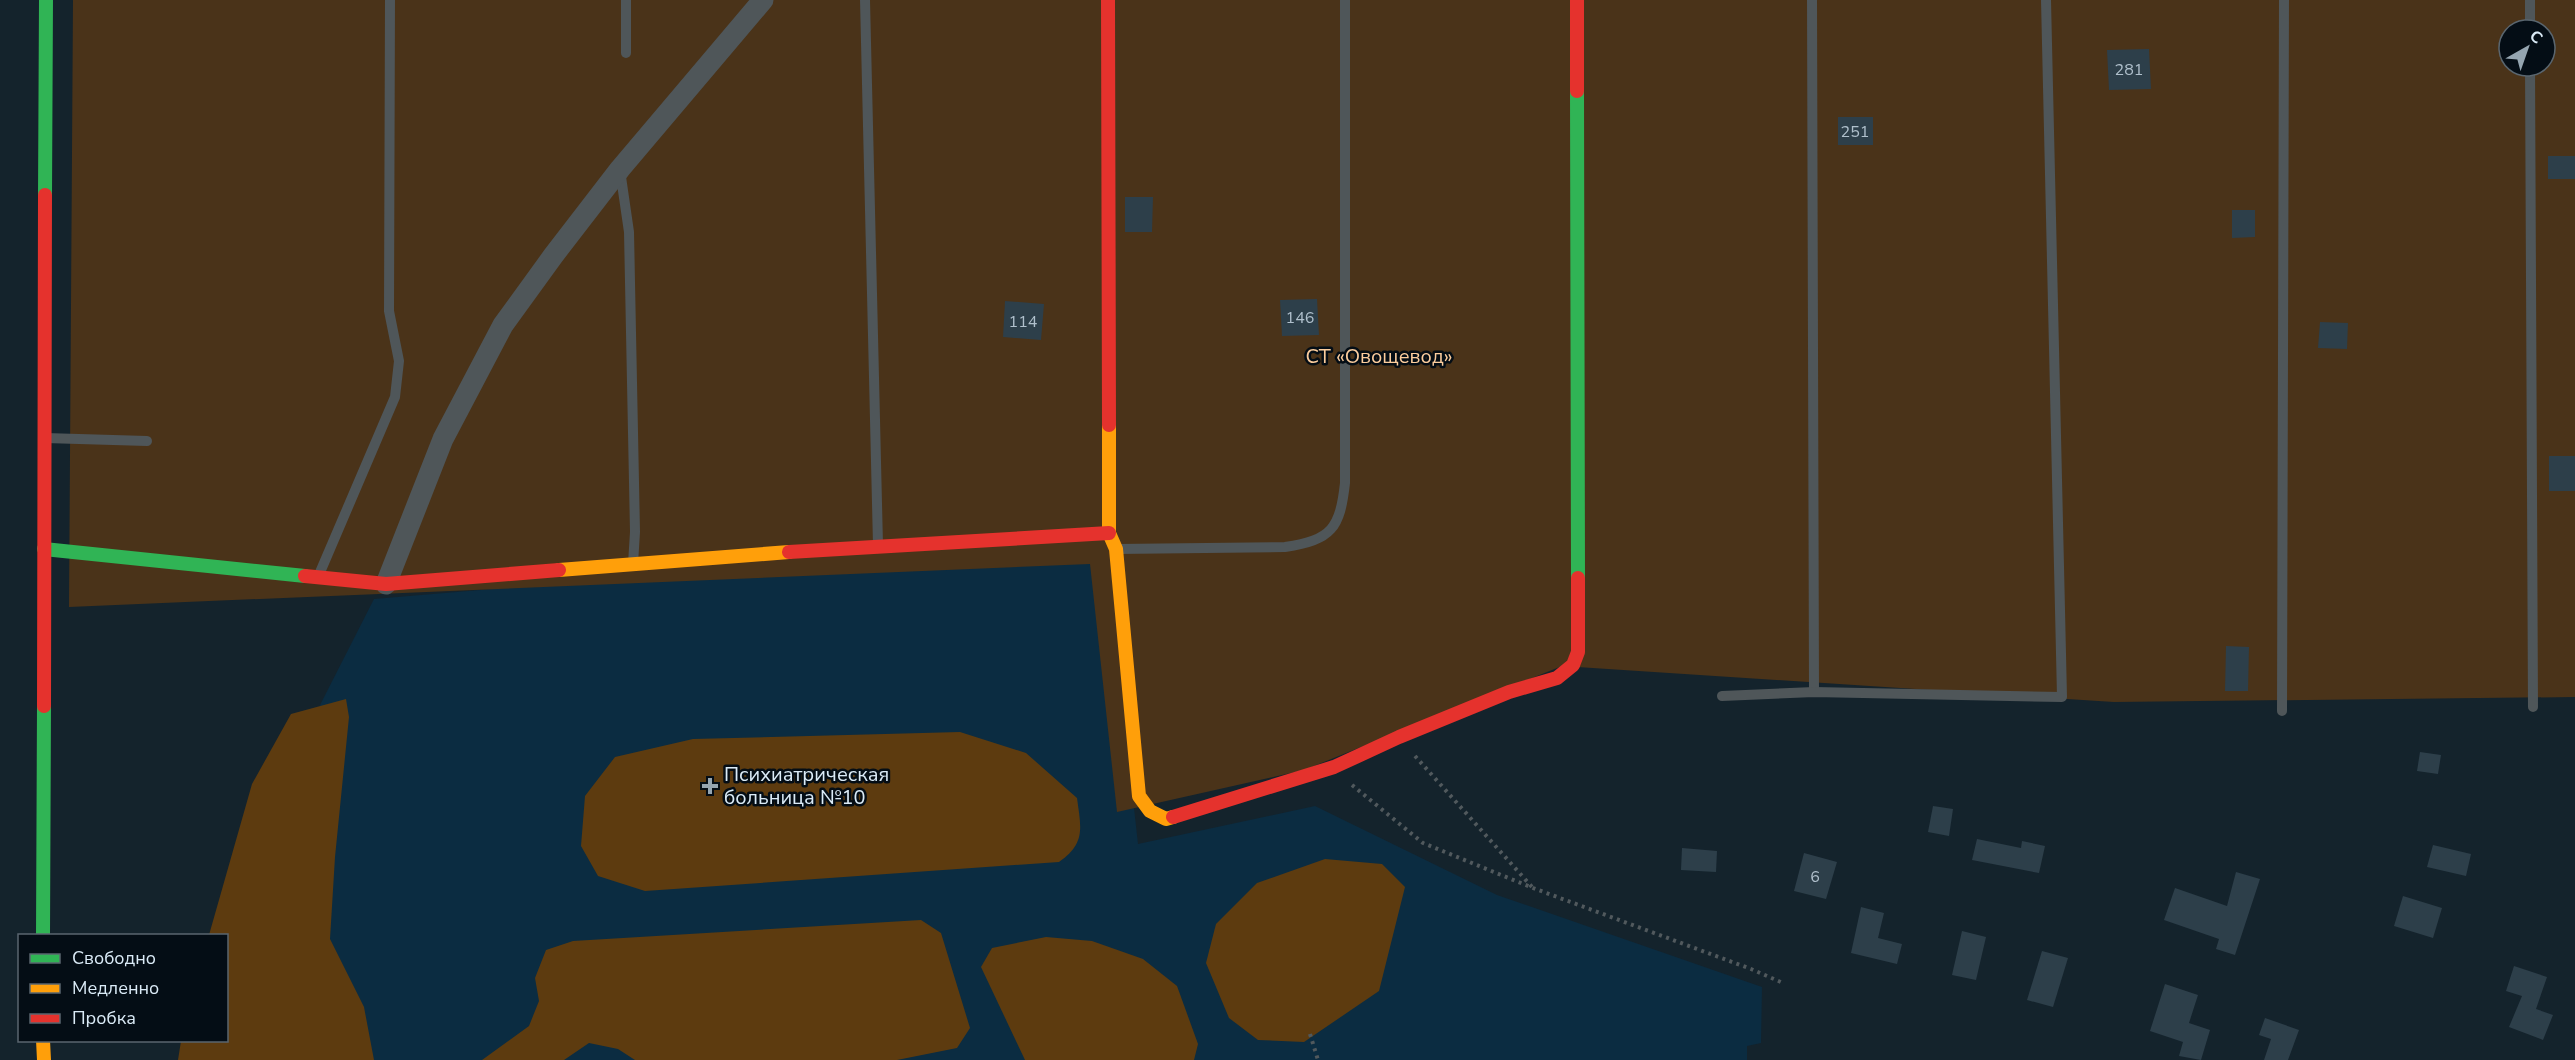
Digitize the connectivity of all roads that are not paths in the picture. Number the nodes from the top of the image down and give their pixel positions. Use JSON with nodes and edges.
{"nodes":[{"id":1,"x":46,"y":0,"type":"edge"},
{"id":2,"x":390,"y":0,"type":"edge"},
{"id":3,"x":626,"y":0,"type":"edge"},
{"id":4,"x":763,"y":0,"type":"edge"},
{"id":5,"x":865,"y":0,"type":"edge"},
{"id":6,"x":1108,"y":0,"type":"edge"},
{"id":7,"x":1345,"y":0,"type":"edge"},
{"id":8,"x":1577,"y":0,"type":"edge"},
{"id":9,"x":1812,"y":0,"type":"edge"},
{"id":10,"x":2046,"y":0,"type":"edge"},
{"id":11,"x":2284,"y":0,"type":"edge"},
{"id":12,"x":2530,"y":0,"type":"edge"},
{"id":13,"x":2530,"y":18,"type":"edge"},
{"id":14,"x":626,"y":53,"type":"dead end"},
{"id":15,"x":2530,"y":78,"type":"edge"},
{"id":16,"x":620,"y":169,"type":"junction"},
{"id":17,"x":44,"y":438,"type":"junction"},
{"id":18,"x":147,"y":441,"type":"dead end"},
{"id":19,"x":1109,"y":533,"type":"junction"},
{"id":20,"x":878,"y":545,"type":"junction"},
{"id":21,"x":44,"y":549,"type":"junction"},
{"id":22,"x":1116,"y":549,"type":"junction"},
{"id":23,"x":633,"y":564,"type":"junction"},
{"id":24,"x":317,"y":579,"type":"junction"},
{"id":25,"x":386,"y":584,"type":"junction"},
{"id":26,"x":1814,"y":692,"type":"junction"},
{"id":27,"x":1722,"y":696,"type":"dead end"},
{"id":28,"x":2533,"y":707,"type":"dead end"},
{"id":29,"x":2282,"y":711,"type":"dead end"},
{"id":30,"x":43,"y":934,"type":"edge"},
{"id":31,"x":43,"y":1042,"type":"edge"},
{"id":32,"x":44,"y":1060,"type":"edge"}],
"edges":[{"from":1,"to":17,"type":"street"},
{"from":2,"to":24,"type":"lane"},
{"from":3,"to":14,"type":"lane"},
{"from":4,"to":16,"type":"street"},
{"from":5,"to":20,"type":"lane"},
{"from":6,"to":19,"type":"street"},
{"from":7,"to":22,"type":"lane"},
{"from":8,"to":22,"type":"street"},
{"from":9,"to":26,"type":"lane"},
{"from":10,"to":26,"type":"lane"},
{"from":11,"to":29,"type":"lane"},
{"from":12,"to":13,"type":"lane"},
{"from":15,"to":28,"type":"lane"},
{"from":16,"to":23,"type":"lane"},
{"from":16,"to":25,"type":"street"},
{"from":17,"to":18,"type":"lane"},
{"from":17,"to":21,"type":"street"},
{"from":19,"to":20,"type":"street"},
{"from":19,"to":22,"type":"street"},
{"from":20,"to":23,"type":"street"},
{"from":21,"to":24,"type":"street"},
{"from":21,"to":30,"type":"street"},
{"from":23,"to":25,"type":"street"},
{"from":24,"to":25,"type":"street"},
{"from":26,"to":27,"type":"lane"},
{"from":31,"to":32,"type":"street"}]}
